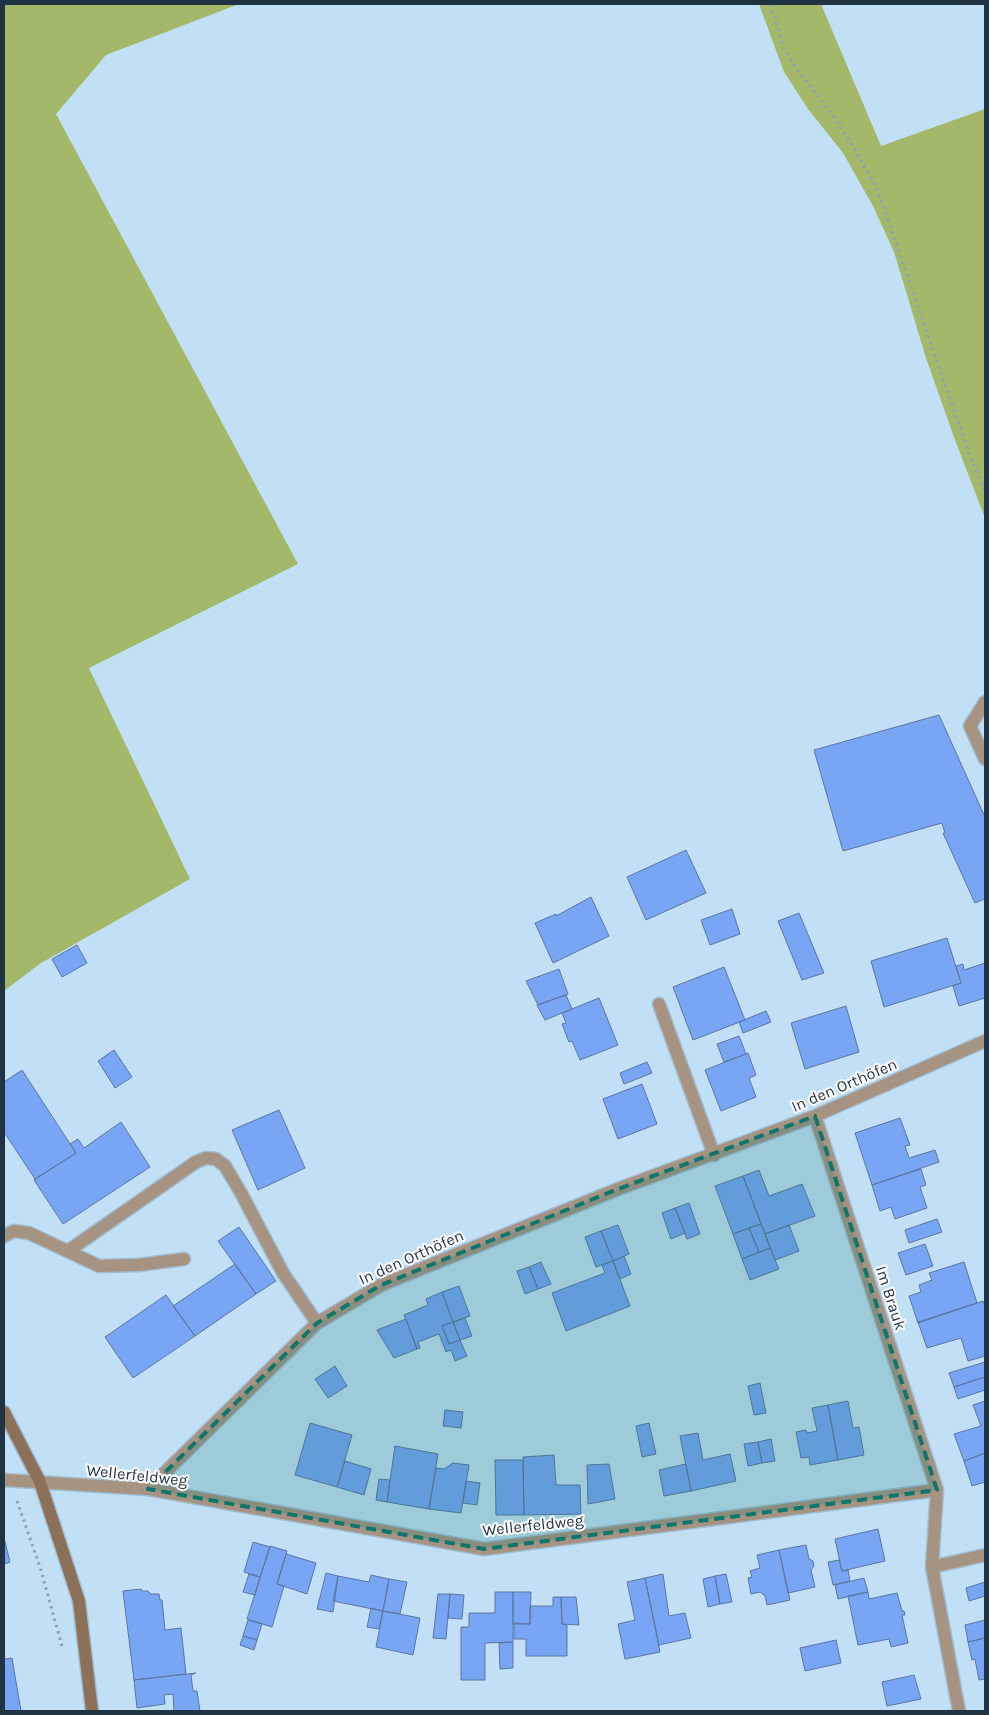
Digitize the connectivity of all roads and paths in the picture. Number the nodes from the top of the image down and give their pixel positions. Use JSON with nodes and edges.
{"nodes":[{"id":1,"x":770,"y":4,"type":"edge"},
{"id":2,"x":985,"y":492,"type":"edge"},
{"id":3,"x":985,"y":702,"type":"edge"},
{"id":4,"x":985,"y":759,"type":"edge"},
{"id":5,"x":659,"y":1004,"type":"dead end"},
{"id":6,"x":985,"y":1041,"type":"edge"},
{"id":7,"x":815,"y":1116,"type":"junction"},
{"id":8,"x":714,"y":1154,"type":"junction"},
{"id":9,"x":4,"y":1236,"type":"edge"},
{"id":10,"x":68,"y":1251,"type":"junction"},
{"id":11,"x":184,"y":1259,"type":"dead end"},
{"id":12,"x":317,"y":1323,"type":"junction"},
{"id":13,"x":4,"y":1412,"type":"edge"},
{"id":14,"x":7,"y":1480,"type":"edge"},
{"id":15,"x":40,"y":1482,"type":"junction"},
{"id":16,"x":148,"y":1489,"type":"junction"},
{"id":17,"x":937,"y":1490,"type":"junction"},
{"id":18,"x":985,"y":1555,"type":"edge"},
{"id":19,"x":932,"y":1568,"type":"junction"},
{"id":20,"x":64,"y":1652,"type":"dead end"},
{"id":21,"x":92,"y":1711,"type":"edge"},
{"id":22,"x":959,"y":1711,"type":"edge"}],
"edges":[{"from":1,"to":2,"type":"path"},
{"from":3,"to":4,"type":"street"},
{"from":5,"to":8,"type":"street"},
{"from":6,"to":7,"type":"street","name":"In den Orthöfen"},
{"from":7,"to":8,"type":"street","name":"In den Orthöfen"},
{"from":7,"to":17,"type":"street","name":"Im Brauk"},
{"from":8,"to":12,"type":"street","name":"In den Orthöfen"},
{"from":9,"to":10,"type":"street"},
{"from":10,"to":11,"type":"street"},
{"from":10,"to":12,"type":"street"},
{"from":12,"to":16,"type":"street","name":"In den Orthöfen"},
{"from":13,"to":15,"type":"street"},
{"from":14,"to":15,"type":"street","name":"Wellerfeldweg"},
{"from":14,"to":20,"type":"path"},
{"from":15,"to":16,"type":"street","name":"Wellerfeldweg"},
{"from":15,"to":21,"type":"street"},
{"from":16,"to":17,"type":"street","name":"Wellerfeldweg"},
{"from":17,"to":19,"type":"street"},
{"from":18,"to":19,"type":"street"},
{"from":19,"to":22,"type":"street"}]}
